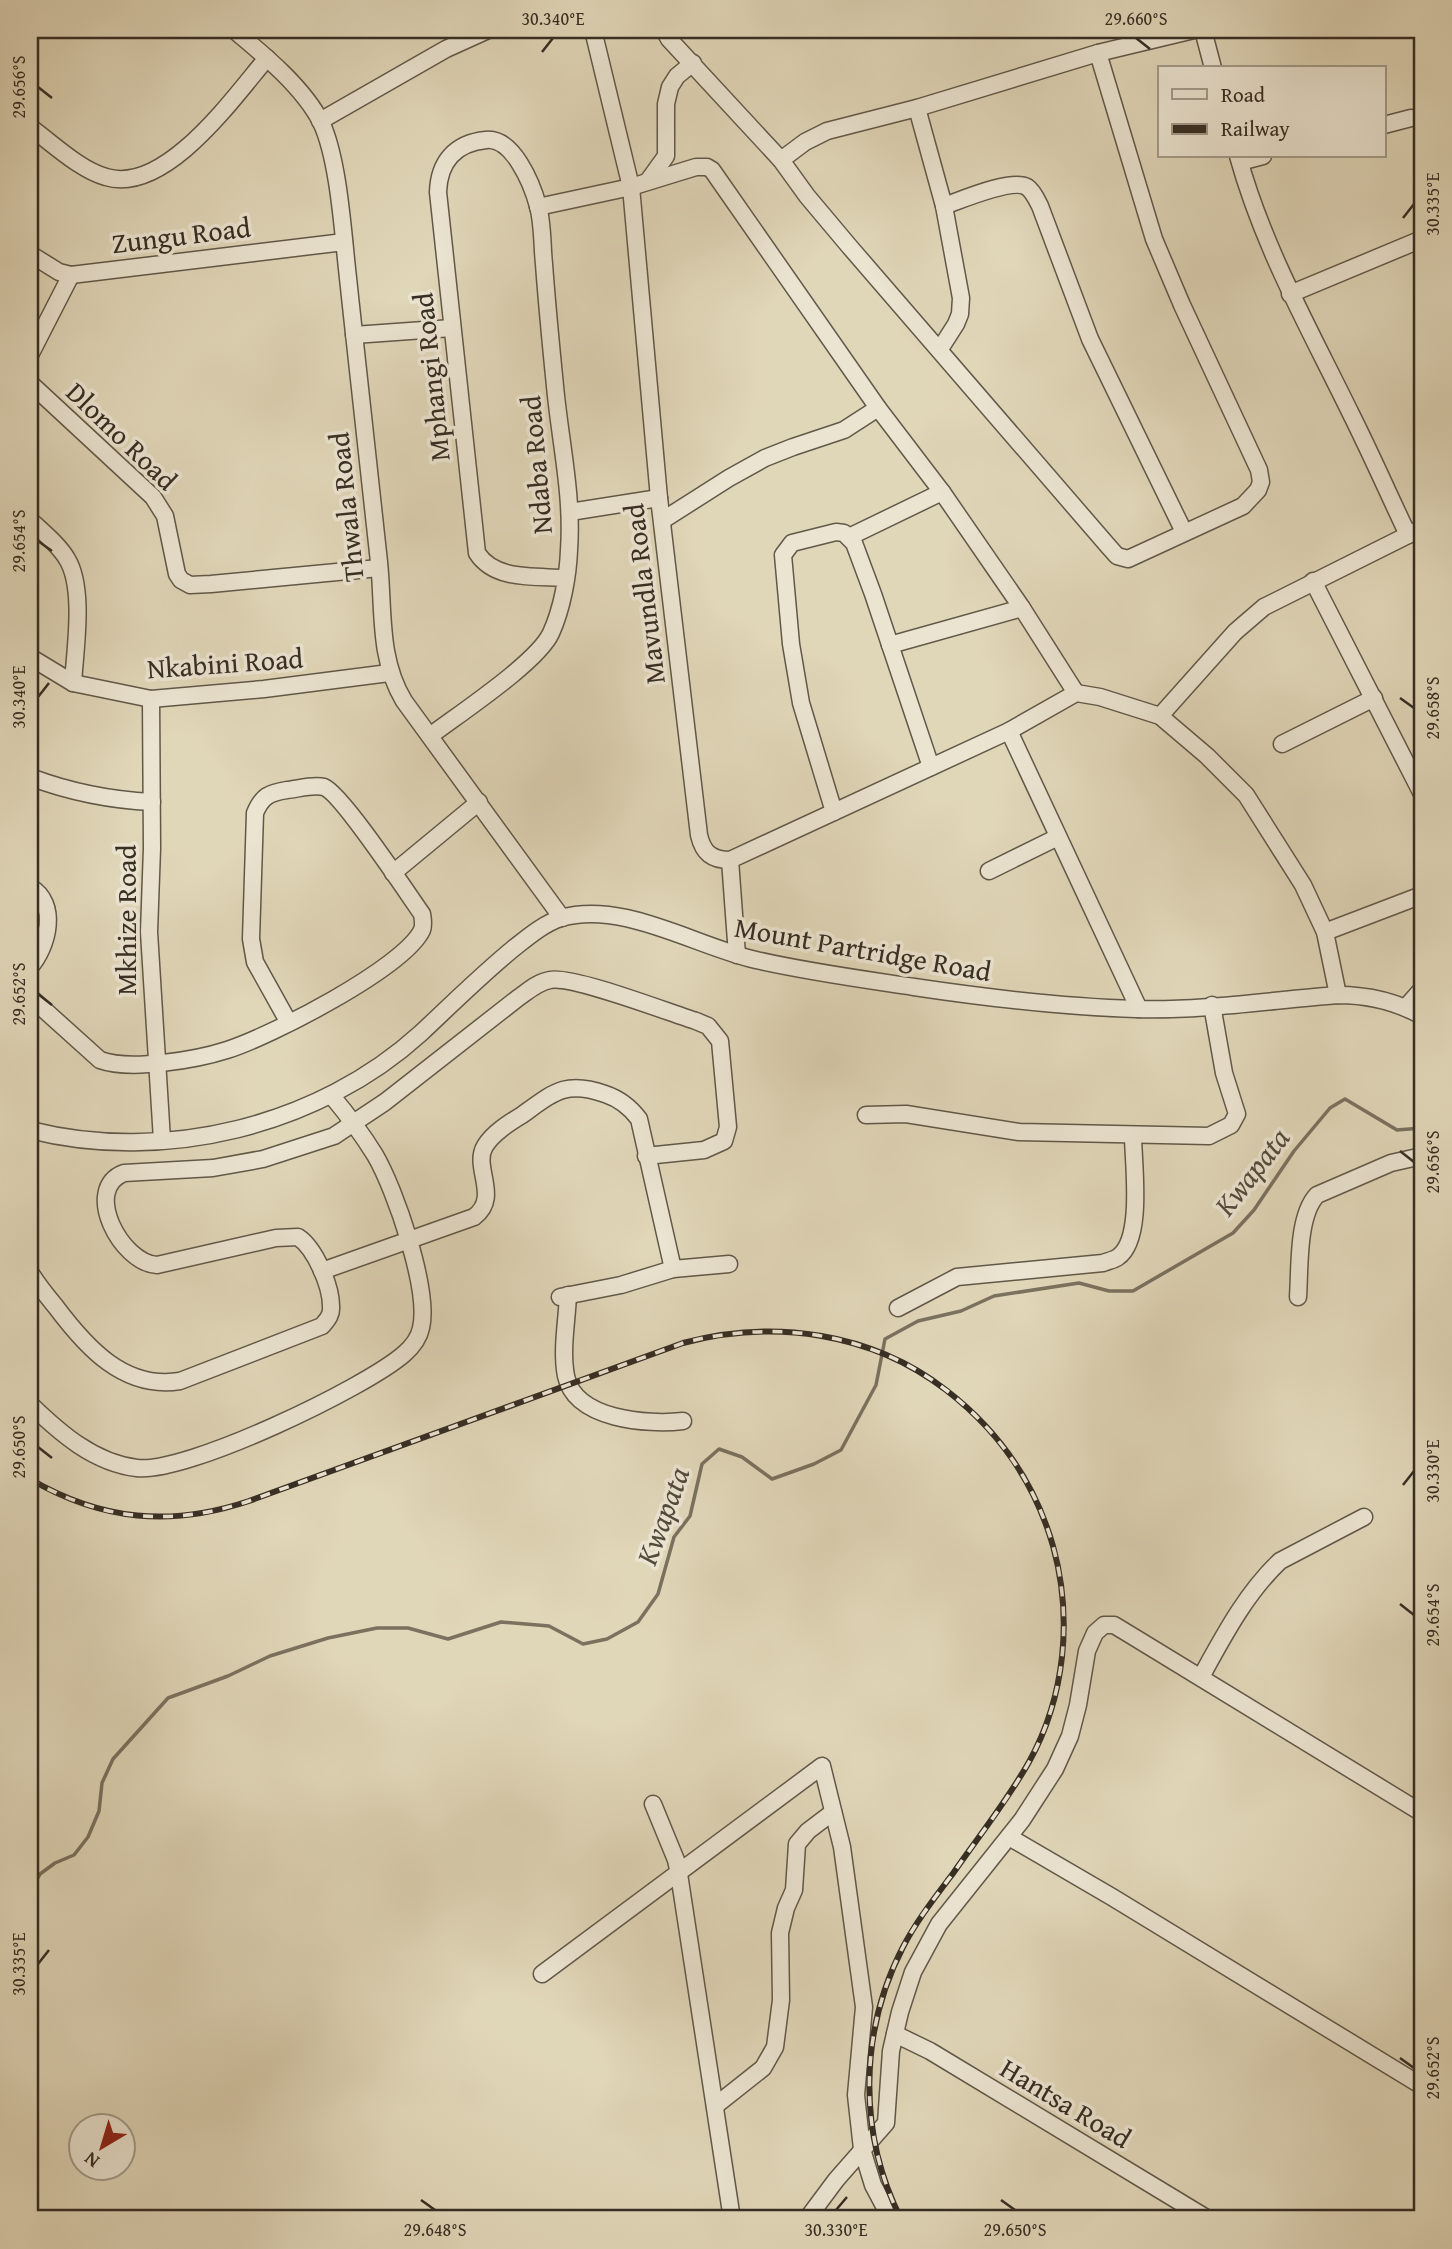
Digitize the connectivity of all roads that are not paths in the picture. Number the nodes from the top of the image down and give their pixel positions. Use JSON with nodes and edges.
{"nodes":[{"id":1,"x":234,"y":30,"type":"edge"},
{"id":2,"x":488,"y":30,"type":"edge"},
{"id":3,"x":593,"y":30,"type":"edge"},
{"id":4,"x":664,"y":30,"type":"edge"},
{"id":5,"x":1194,"y":30,"type":"edge"},
{"id":6,"x":1203,"y":30,"type":"edge"},
{"id":7,"x":1098,"y":53,"type":"junction"},
{"id":8,"x":267,"y":58,"type":"junction"},
{"id":9,"x":693,"y":63,"type":"junction"},
{"id":10,"x":1212,"y":66,"type":"edge"},
{"id":11,"x":917,"y":108,"type":"junction"},
{"id":12,"x":1411,"y":118,"type":"dead end"},
{"id":13,"x":320,"y":121,"type":"junction"},
{"id":14,"x":1386,"y":124,"type":"edge"},
{"id":15,"x":30,"y":127,"type":"edge"},
{"id":16,"x":501,"y":142,"type":"joint"},
{"id":17,"x":1239,"y":159,"type":"edge"},
{"id":18,"x":781,"y":160,"type":"junction"},
{"id":19,"x":648,"y":181,"type":"junction"},
{"id":20,"x":631,"y":187,"type":"junction"},
{"id":21,"x":944,"y":206,"type":"junction"},
{"id":22,"x":538,"y":207,"type":"junction"},
{"id":23,"x":1422,"y":239,"type":"edge"},
{"id":24,"x":344,"y":242,"type":"junction"},
{"id":25,"x":30,"y":254,"type":"edge"},
{"id":26,"x":71,"y":275,"type":"junction"},
{"id":27,"x":1290,"y":294,"type":"junction"},
{"id":28,"x":452,"y":328,"type":"junction"},
{"id":29,"x":354,"y":335,"type":"junction"},
{"id":30,"x":940,"y":349,"type":"junction"},
{"id":31,"x":30,"y":355,"type":"edge"},
{"id":32,"x":30,"y":383,"type":"edge"},
{"id":33,"x":878,"y":408,"type":"junction"},
{"id":34,"x":942,"y":492,"type":"junction"},
{"id":35,"x":659,"y":498,"type":"junction"},
{"id":36,"x":570,"y":512,"type":"junction"},
{"id":37,"x":30,"y":520,"type":"edge"},
{"id":38,"x":663,"y":520,"type":"junction"},
{"id":39,"x":1415,"y":531,"type":"edge"},
{"id":40,"x":1184,"y":532,"type":"junction"},
{"id":41,"x":849,"y":537,"type":"junction"},
{"id":42,"x":379,"y":568,"type":"junction"},
{"id":43,"x":565,"y":578,"type":"junction"},
{"id":44,"x":1313,"y":581,"type":"junction"},
{"id":45,"x":1022,"y":608,"type":"junction"},
{"id":46,"x":890,"y":645,"type":"junction"},
{"id":47,"x":30,"y":657,"type":"edge"},
{"id":48,"x":389,"y":673,"type":"junction"},
{"id":49,"x":73,"y":683,"type":"junction"},
{"id":50,"x":1076,"y":693,"type":"junction"},
{"id":51,"x":1374,"y":698,"type":"junction"},
{"id":52,"x":151,"y":699,"type":"junction"},
{"id":53,"x":1160,"y":716,"type":"junction"},
{"id":54,"x":1009,"y":731,"type":"junction"},
{"id":55,"x":430,"y":736,"type":"junction"},
{"id":56,"x":1282,"y":744,"type":"dead end"},
{"id":57,"x":931,"y":767,"type":"junction"},
{"id":58,"x":30,"y":777,"type":"edge"},
{"id":59,"x":1422,"y":794,"type":"edge"},
{"id":60,"x":152,"y":802,"type":"junction"},
{"id":61,"x":479,"y":802,"type":"junction"},
{"id":62,"x":834,"y":812,"type":"junction"},
{"id":63,"x":1058,"y":837,"type":"junction"},
{"id":64,"x":730,"y":860,"type":"junction"},
{"id":65,"x":989,"y":872,"type":"dead end"},
{"id":66,"x":393,"y":873,"type":"junction"},
{"id":67,"x":30,"y":887,"type":"edge"},
{"id":68,"x":1422,"y":895,"type":"edge"},
{"id":69,"x":562,"y":918,"type":"junction"},
{"id":70,"x":1325,"y":932,"type":"junction"},
{"id":71,"x":737,"y":955,"type":"junction"},
{"id":72,"x":30,"y":967,"type":"edge"},
{"id":73,"x":1422,"y":989,"type":"edge"},
{"id":74,"x":1338,"y":995,"type":"junction"},
{"id":75,"x":30,"y":997,"type":"edge"},
{"id":76,"x":1212,"y":1006,"type":"junction"},
{"id":77,"x":1406,"y":1007,"type":"junction"},
{"id":78,"x":1139,"y":1009,"type":"junction"},
{"id":79,"x":1422,"y":1016,"type":"edge"},
{"id":80,"x":289,"y":1023,"type":"junction"},
{"id":81,"x":157,"y":1062,"type":"junction"},
{"id":82,"x":331,"y":1095,"type":"junction"},
{"id":83,"x":866,"y":1115,"type":"dead end"},
{"id":84,"x":354,"y":1123,"type":"junction"},
{"id":85,"x":30,"y":1130,"type":"edge"},
{"id":86,"x":1133,"y":1135,"type":"junction"},
{"id":87,"x":163,"y":1140,"type":"junction"},
{"id":88,"x":646,"y":1156,"type":"junction"},
{"id":89,"x":1422,"y":1156,"type":"edge"},
{"id":90,"x":409,"y":1240,"type":"junction"},
{"id":91,"x":729,"y":1264,"type":"dead end"},
{"id":92,"x":673,"y":1269,"type":"junction"},
{"id":93,"x":322,"y":1271,"type":"junction"},
{"id":94,"x":30,"y":1275,"type":"edge"},
{"id":95,"x":1298,"y":1297,"type":"dead end"},
{"id":96,"x":898,"y":1308,"type":"dead end"},
{"id":97,"x":30,"y":1404,"type":"edge"},
{"id":98,"x":683,"y":1421,"type":"dead end"},
{"id":99,"x":1364,"y":1517,"type":"dead end"},
{"id":100,"x":1201,"y":1677,"type":"junction"},
{"id":101,"x":653,"y":1804,"type":"dead end"},
{"id":102,"x":833,"y":1812,"type":"junction"},
{"id":103,"x":1422,"y":1813,"type":"edge"},
{"id":104,"x":1009,"y":1837,"type":"junction"},
{"id":105,"x":679,"y":1874,"type":"junction"},
{"id":106,"x":542,"y":1974,"type":"dead end"},
{"id":107,"x":895,"y":2034,"type":"junction"},
{"id":108,"x":1422,"y":2086,"type":"edge"},
{"id":109,"x":715,"y":2106,"type":"junction"},
{"id":110,"x":862,"y":2150,"type":"junction"},
{"id":111,"x":810,"y":2218,"type":"edge"},
{"id":112,"x":732,"y":2219,"type":"edge"},
{"id":113,"x":891,"y":2219,"type":"edge"},
{"id":114,"x":1208,"y":2219,"type":"edge"}],
"edges":[{"from":1,"to":8,"type":"street","name":"Thwala Road"},
{"from":2,"to":13,"type":"street"},
{"from":3,"to":20,"type":"street","name":"Mavundla Road"},
{"from":4,"to":9,"type":"street"},
{"from":5,"to":7,"type":"street"},
{"from":6,"to":10,"type":"street"},
{"from":7,"to":11,"type":"street"},
{"from":7,"to":40,"type":"street"},
{"from":8,"to":13,"type":"street","name":"Thwala Road"},
{"from":8,"to":15,"type":"street"},
{"from":9,"to":18,"type":"street"},
{"from":9,"to":19,"type":"street"},
{"from":11,"to":18,"type":"street"},
{"from":11,"to":21,"type":"street"},
{"from":12,"to":14,"type":"street"},
{"from":13,"to":24,"type":"street","name":"Thwala Road"},
{"from":16,"to":22,"type":"street","name":"Ndaba Road"},
{"from":16,"to":28,"type":"street","name":"Mphangi Road"},
{"from":17,"to":27,"type":"street"},
{"from":18,"to":30,"type":"street"},
{"from":19,"to":20,"type":"street"},
{"from":19,"to":33,"type":"street"},
{"from":20,"to":22,"type":"street"},
{"from":20,"to":35,"type":"street","name":"Mavundla Road"},
{"from":21,"to":30,"type":"street"},
{"from":21,"to":40,"type":"street"},
{"from":22,"to":36,"type":"street","name":"Ndaba Road"},
{"from":23,"to":27,"type":"street"},
{"from":24,"to":26,"type":"street","name":"Zungu Road"},
{"from":24,"to":29,"type":"street","name":"Thwala Road"},
{"from":25,"to":26,"type":"street"},
{"from":26,"to":31,"type":"street"},
{"from":27,"to":39,"type":"street"},
{"from":28,"to":29,"type":"street"},
{"from":28,"to":43,"type":"street","name":"Mphangi Road"},
{"from":29,"to":42,"type":"street","name":"Thwala Road"},
{"from":30,"to":40,"type":"street"},
{"from":32,"to":42,"type":"street","name":"Dlomo Road"},
{"from":33,"to":34,"type":"street"},
{"from":33,"to":38,"type":"street"},
{"from":34,"to":41,"type":"street"},
{"from":34,"to":45,"type":"street"},
{"from":35,"to":36,"type":"street"},
{"from":35,"to":38,"type":"street","name":"Mavundla Road"},
{"from":36,"to":43,"type":"street","name":"Ndaba Road"},
{"from":37,"to":49,"type":"street"},
{"from":38,"to":64,"type":"street","name":"Mavundla Road"},
{"from":39,"to":44,"type":"street"},
{"from":41,"to":46,"type":"street"},
{"from":41,"to":62,"type":"street"},
{"from":42,"to":48,"type":"street","name":"Thwala Road"},
{"from":43,"to":55,"type":"street","name":"Ndaba Road"},
{"from":44,"to":51,"type":"street"},
{"from":44,"to":53,"type":"street"},
{"from":45,"to":46,"type":"street"},
{"from":45,"to":50,"type":"street"},
{"from":46,"to":57,"type":"street"},
{"from":47,"to":49,"type":"street","name":"Nkabini Road"},
{"from":48,"to":52,"type":"street","name":"Nkabini Road"},
{"from":48,"to":55,"type":"street","name":"Thwala Road"},
{"from":49,"to":52,"type":"street","name":"Nkabini Road"},
{"from":50,"to":53,"type":"street"},
{"from":50,"to":54,"type":"street"},
{"from":51,"to":56,"type":"street"},
{"from":51,"to":59,"type":"street"},
{"from":52,"to":60,"type":"street","name":"Mkhize Road"},
{"from":53,"to":70,"type":"street"},
{"from":54,"to":57,"type":"street"},
{"from":54,"to":63,"type":"street"},
{"from":55,"to":61,"type":"street","name":"Thwala Road"},
{"from":57,"to":62,"type":"street"},
{"from":58,"to":60,"type":"street"},
{"from":60,"to":81,"type":"street","name":"Mkhize Road"},
{"from":61,"to":66,"type":"street"},
{"from":61,"to":69,"type":"street","name":"Thwala Road"},
{"from":62,"to":64,"type":"street"},
{"from":63,"to":65,"type":"street"},
{"from":63,"to":78,"type":"street"},
{"from":64,"to":71,"type":"street"},
{"from":66,"to":80,"type":"street"},
{"from":66,"to":80,"type":"street"},
{"from":67,"to":72,"type":"street"},
{"from":68,"to":70,"type":"street"},
{"from":69,"to":71,"type":"street","name":"Mount Partridge Road"},
{"from":69,"to":82,"type":"street","name":"Mount Partridge Road"},
{"from":70,"to":74,"type":"street"},
{"from":71,"to":78,"type":"street","name":"Mount Partridge Road"},
{"from":73,"to":77,"type":"street"},
{"from":74,"to":76,"type":"street","name":"Mount Partridge Road"},
{"from":74,"to":77,"type":"street","name":"Mount Partridge Road"},
{"from":75,"to":81,"type":"street"},
{"from":76,"to":78,"type":"street","name":"Mount Partridge Road"},
{"from":76,"to":86,"type":"street"},
{"from":77,"to":79,"type":"street","name":"Mount Partridge Road"},
{"from":80,"to":81,"type":"street"},
{"from":81,"to":87,"type":"street","name":"Mkhize Road"},
{"from":82,"to":84,"type":"street"},
{"from":82,"to":87,"type":"street","name":"Mount Partridge Road"},
{"from":83,"to":86,"type":"street"},
{"from":84,"to":88,"type":"street"},
{"from":84,"to":90,"type":"street"},
{"from":84,"to":93,"type":"street"},
{"from":85,"to":87,"type":"street","name":"Mount Partridge Road"},
{"from":86,"to":96,"type":"street"},
{"from":88,"to":90,"type":"street"},
{"from":88,"to":92,"type":"street"},
{"from":89,"to":95,"type":"street"},
{"from":90,"to":93,"type":"street"},
{"from":90,"to":97,"type":"street"},
{"from":91,"to":92,"type":"street"},
{"from":92,"to":98,"type":"street"},
{"from":93,"to":94,"type":"street"},
{"from":99,"to":100,"type":"street"},
{"from":100,"to":103,"type":"street"},
{"from":100,"to":104,"type":"street"},
{"from":101,"to":105,"type":"street"},
{"from":102,"to":105,"type":"street"},
{"from":102,"to":109,"type":"street"},
{"from":102,"to":110,"type":"street"},
{"from":104,"to":107,"type":"street"},
{"from":104,"to":108,"type":"street"},
{"from":105,"to":106,"type":"street"},
{"from":105,"to":109,"type":"street"},
{"from":107,"to":110,"type":"street"},
{"from":107,"to":114,"type":"street","name":"Hantsa Road"},
{"from":109,"to":112,"type":"street"},
{"from":110,"to":111,"type":"street"},
{"from":110,"to":113,"type":"street"}]}
